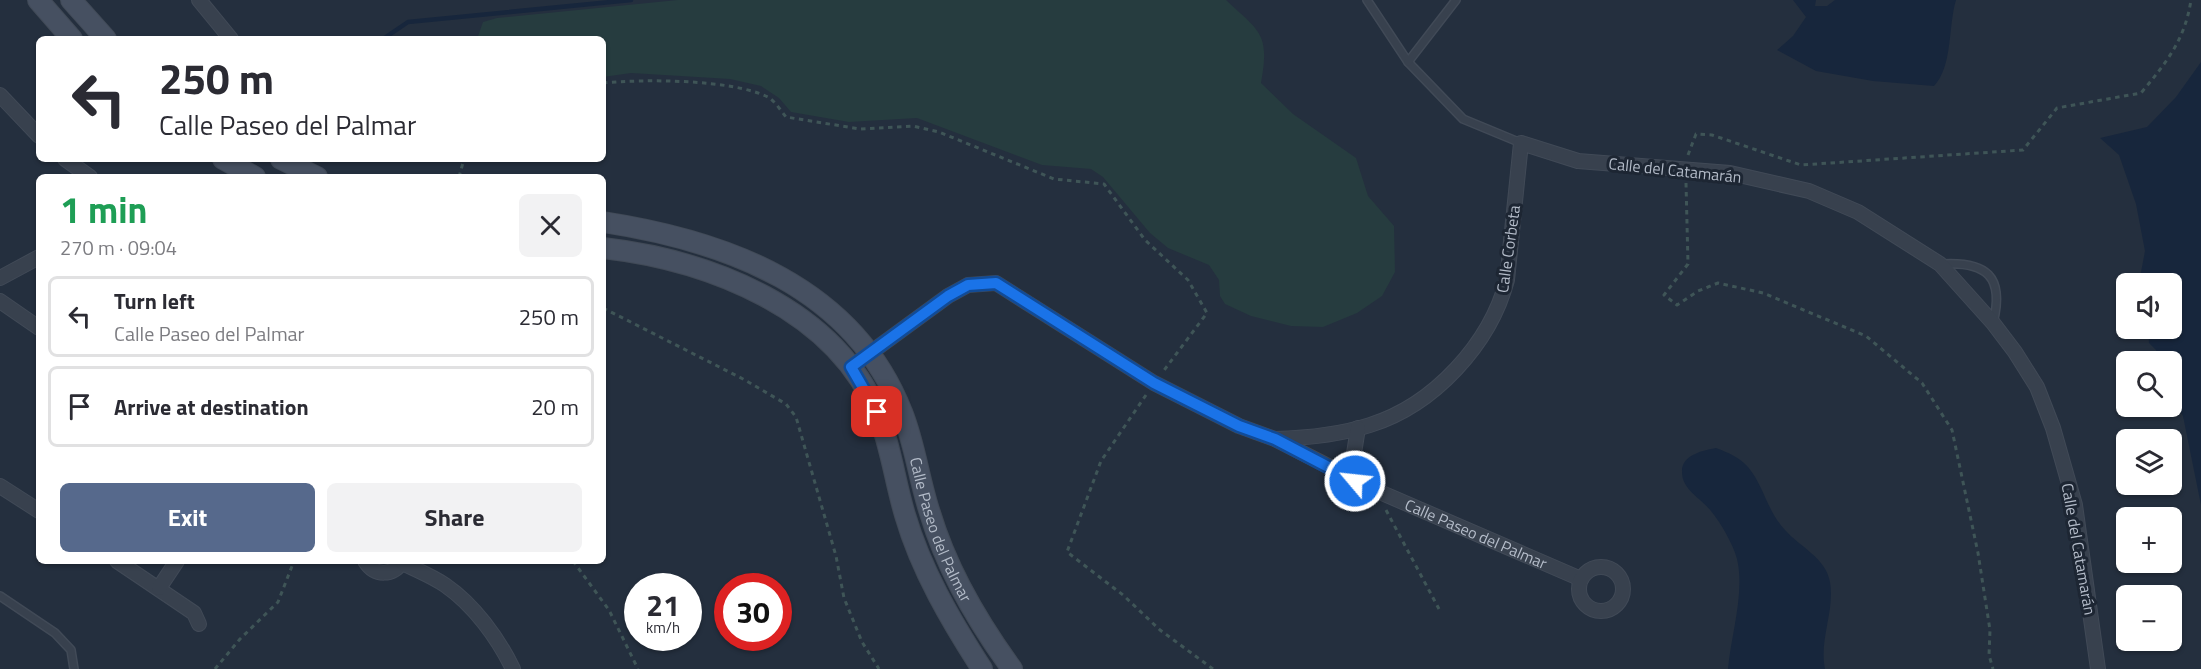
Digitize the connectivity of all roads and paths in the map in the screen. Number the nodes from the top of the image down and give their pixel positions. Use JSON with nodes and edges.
{"nodes":[{"id":1,"x":69,"y":0,"type":"edge"},
{"id":2,"x":199,"y":0,"type":"edge"},
{"id":3,"x":1366,"y":0,"type":"edge"},
{"id":4,"x":1456,"y":0,"type":"edge"},
{"id":5,"x":2191,"y":0,"type":"edge"},
{"id":6,"x":44,"y":7,"type":"edge"},
{"id":7,"x":69,"y":36,"type":"edge"},
{"id":8,"x":103,"y":36,"type":"edge"},
{"id":9,"x":229,"y":36,"type":"edge"},
{"id":10,"x":1408,"y":62,"type":"junction"},
{"id":11,"x":0,"y":94,"type":"edge"},
{"id":12,"x":6,"y":110,"type":"edge"},
{"id":13,"x":36,"y":134,"type":"edge"},
{"id":14,"x":1521,"y":143,"type":"junction"},
{"id":15,"x":69,"y":162,"type":"edge"},
{"id":16,"x":229,"y":162,"type":"edge"},
{"id":17,"x":287,"y":162,"type":"edge"},
{"id":18,"x":1686,"y":169,"type":"junction"},
{"id":19,"x":86,"y":174,"type":"edge"},
{"id":20,"x":250,"y":174,"type":"edge"},
{"id":21,"x":312,"y":174,"type":"edge"},
{"id":22,"x":606,"y":223,"type":"edge"},
{"id":23,"x":606,"y":248,"type":"edge"},
{"id":24,"x":36,"y":259,"type":"edge"},
{"id":25,"x":1940,"y":264,"type":"junction"},
{"id":26,"x":0,"y":278,"type":"edge"},
{"id":27,"x":0,"y":301,"type":"edge"},
{"id":28,"x":606,"y":310,"type":"edge"},
{"id":29,"x":1993,"y":322,"type":"junction"},
{"id":30,"x":36,"y":326,"type":"edge"},
{"id":31,"x":871,"y":352,"type":"junction"},
{"id":32,"x":851,"y":367,"type":"junction"},
{"id":33,"x":1358,"y":428,"type":"junction"},
{"id":34,"x":1275,"y":439,"type":"junction"},
{"id":35,"x":1355,"y":481,"type":"junction"},
{"id":36,"x":0,"y":486,"type":"edge"},
{"id":37,"x":1375,"y":490,"type":"junction"},
{"id":38,"x":36,"y":509,"type":"edge"},
{"id":39,"x":122,"y":564,"type":"edge"},
{"id":40,"x":175,"y":564,"type":"edge"},
{"id":41,"x":293,"y":564,"type":"edge"},
{"id":42,"x":367,"y":564,"type":"edge"},
{"id":43,"x":401,"y":564,"type":"edge"},
{"id":44,"x":407,"y":564,"type":"edge"},
{"id":45,"x":575,"y":564,"type":"edge"},
{"id":46,"x":1581,"y":579,"type":"dead end"},
{"id":47,"x":159,"y":588,"type":"junction"},
{"id":48,"x":0,"y":596,"type":"edge"},
{"id":49,"x":1439,"y":609,"type":"dead end"},
{"id":50,"x":199,"y":624,"type":"dead end"},
{"id":51,"x":74,"y":669,"type":"edge"},
{"id":52,"x":214,"y":669,"type":"edge"},
{"id":53,"x":513,"y":669,"type":"edge"},
{"id":54,"x":638,"y":669,"type":"edge"},
{"id":55,"x":879,"y":669,"type":"edge"},
{"id":56,"x":982,"y":669,"type":"edge"},
{"id":57,"x":1012,"y":669,"type":"edge"},
{"id":58,"x":1993,"y":669,"type":"edge"},
{"id":59,"x":2098,"y":669,"type":"edge"}],
"edges":[{"from":1,"to":6,"type":"street"},
{"from":1,"to":8,"type":"street"},
{"from":2,"to":9,"type":"street"},
{"from":3,"to":10,"type":"lane","name":"Calle del Catamarán"},
{"from":4,"to":10,"type":"lane"},
{"from":5,"to":18,"type":"path"},
{"from":6,"to":7,"type":"street"},
{"from":10,"to":14,"type":"lane","name":"Calle del Catamarán"},
{"from":11,"to":12,"type":"street"},
{"from":12,"to":13,"type":"street"},
{"from":14,"to":18,"type":"street","name":"Calle del Catamarán"},
{"from":14,"to":33,"type":"street","name":"Calle Corbeta"},
{"from":15,"to":19,"type":"street"},
{"from":16,"to":20,"type":"street"},
{"from":17,"to":21,"type":"street"},
{"from":18,"to":25,"type":"street","name":"Calle del Catamarán"},
{"from":18,"to":58,"type":"path"},
{"from":22,"to":31,"type":"street","name":"Calle Paseo del Palmar"},
{"from":23,"to":32,"type":"street","name":"Calle Paseo del Palmar"},
{"from":24,"to":26,"type":"street"},
{"from":25,"to":29,"type":"street","name":"Calle del Catamarán"},
{"from":25,"to":29,"type":"lane"},
{"from":27,"to":30,"type":"street"},
{"from":28,"to":55,"type":"path"},
{"from":29,"to":59,"type":"street","name":"Calle del Catamarán"},
{"from":31,"to":32,"type":"street","name":"Calle Paseo del Palmar"},
{"from":31,"to":34,"type":"street","name":"Calle Paseo del Palmar"},
{"from":31,"to":57,"type":"street","name":"Calle Paseo del Palmar"},
{"from":32,"to":56,"type":"street","name":"Calle Paseo del Palmar"},
{"from":33,"to":34,"type":"street","name":"Calle Corbeta"},
{"from":33,"to":35,"type":"street"},
{"from":34,"to":35,"type":"street","name":"Calle Paseo del Palmar"},
{"from":35,"to":37,"type":"street","name":"Calle Paseo del Palmar"},
{"from":36,"to":38,"type":"street"},
{"from":37,"to":46,"type":"street","name":"Calle Paseo del Palmar"},
{"from":37,"to":49,"type":"path"},
{"from":39,"to":47,"type":"street"},
{"from":40,"to":47,"type":"street"},
{"from":41,"to":52,"type":"path"},
{"from":42,"to":43,"type":"street"},
{"from":44,"to":53,"type":"street"},
{"from":45,"to":54,"type":"path"},
{"from":47,"to":50,"type":"street"},
{"from":48,"to":51,"type":"lane"}]}
